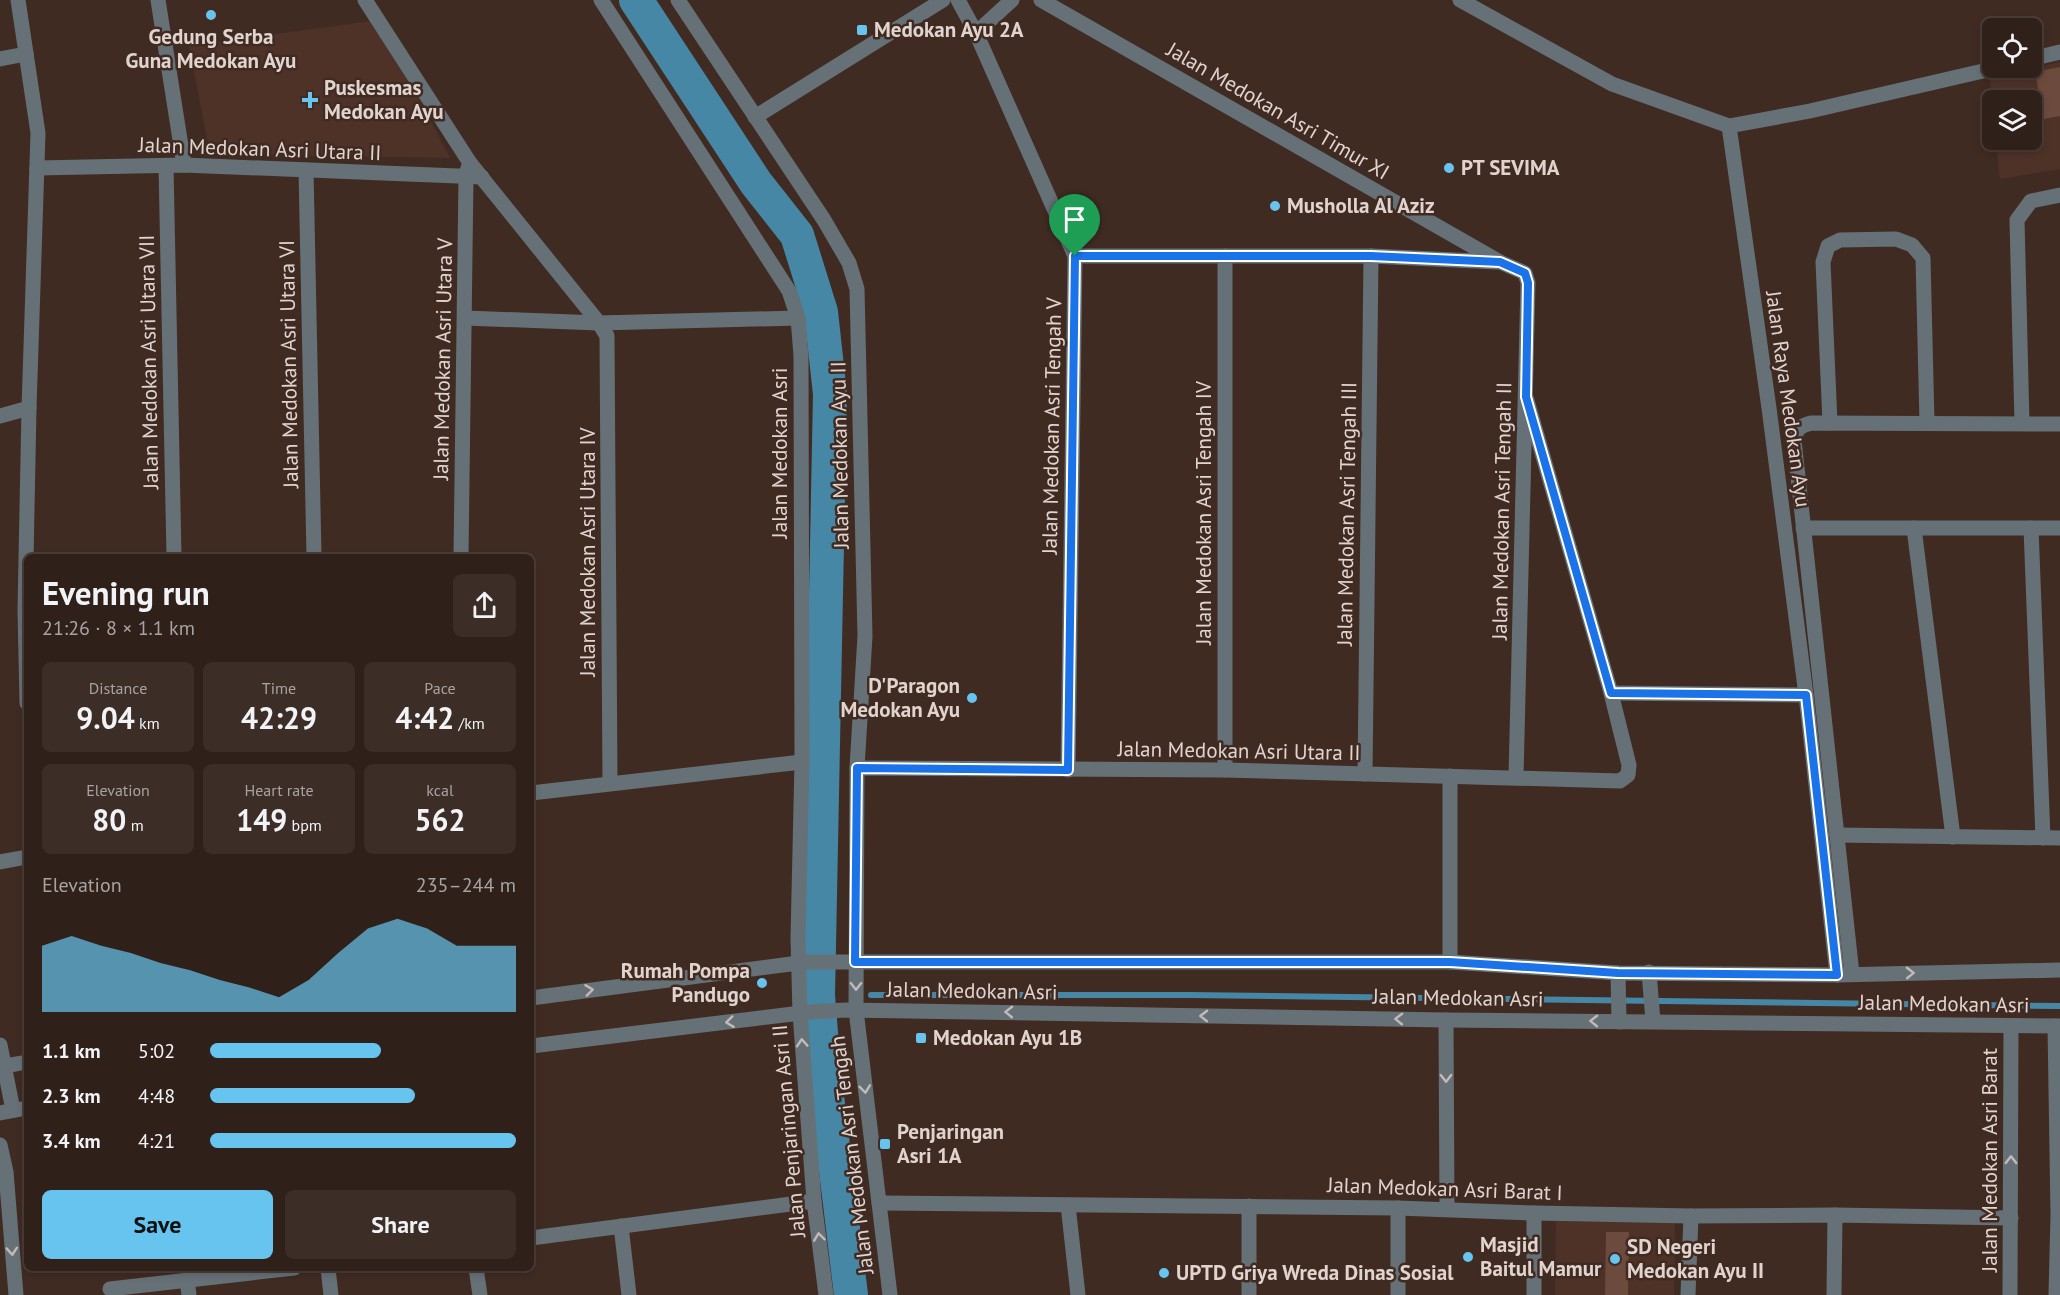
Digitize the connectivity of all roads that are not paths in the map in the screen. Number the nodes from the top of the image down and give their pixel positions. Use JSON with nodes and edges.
{"nodes":[{"id":1,"x":18,"y":0,"type":"edge"},
{"id":2,"x":158,"y":0,"type":"edge"},
{"id":3,"x":365,"y":0,"type":"edge"},
{"id":4,"x":601,"y":0,"type":"edge"},
{"id":5,"x":678,"y":0,"type":"edge"},
{"id":6,"x":943,"y":0,"type":"edge"},
{"id":7,"x":958,"y":0,"type":"edge"},
{"id":8,"x":1012,"y":0,"type":"edge"},
{"id":9,"x":1041,"y":0,"type":"edge"},
{"id":10,"x":1460,"y":0,"type":"edge"},
{"id":11,"x":976,"y":33,"type":"junction"},
{"id":12,"x":2060,"y":52,"type":"edge"},
{"id":13,"x":26,"y":54,"type":"junction"},
{"id":14,"x":2042,"y":56,"type":"edge"},
{"id":15,"x":0,"y":59,"type":"edge"},
{"id":16,"x":1982,"y":71,"type":"edge"},
{"id":17,"x":755,"y":117,"type":"junction"},
{"id":18,"x":1729,"y":126,"type":"junction"},
{"id":19,"x":183,"y":165,"type":"junction"},
{"id":20,"x":166,"y":166,"type":"junction"},
{"id":21,"x":38,"y":168,"type":"junction"},
{"id":22,"x":306,"y":170,"type":"junction"},
{"id":23,"x":468,"y":170,"type":"junction"},
{"id":24,"x":2060,"y":195,"type":"edge"},
{"id":25,"x":1075,"y":256,"type":"junction"},
{"id":26,"x":1225,"y":256,"type":"junction"},
{"id":27,"x":1371,"y":256,"type":"junction"},
{"id":28,"x":1500,"y":262,"type":"junction"},
{"id":29,"x":465,"y":318,"type":"junction"},
{"id":30,"x":798,"y":318,"type":"junction"},
{"id":31,"x":599,"y":323,"type":"junction"},
{"id":32,"x":1526,"y":397,"type":"junction"},
{"id":33,"x":28,"y":408,"type":"junction"},
{"id":34,"x":0,"y":416,"type":"edge"},
{"id":35,"x":1830,"y":423,"type":"junction"},
{"id":36,"x":1927,"y":423,"type":"junction"},
{"id":37,"x":2022,"y":423,"type":"junction"},
{"id":38,"x":2060,"y":424,"type":"edge"},
{"id":39,"x":1803,"y":528,"type":"junction"},
{"id":40,"x":1914,"y":528,"type":"junction"},
{"id":41,"x":2031,"y":528,"type":"junction"},
{"id":42,"x":2060,"y":528,"type":"edge"},
{"id":43,"x":26,"y":554,"type":"edge"},
{"id":44,"x":174,"y":554,"type":"edge"},
{"id":45,"x":314,"y":554,"type":"edge"},
{"id":46,"x":461,"y":554,"type":"edge"},
{"id":47,"x":1611,"y":693,"type":"junction"},
{"id":48,"x":1806,"y":695,"type":"junction"},
{"id":49,"x":802,"y":762,"type":"junction"},
{"id":50,"x":857,"y":768,"type":"junction"},
{"id":51,"x":1068,"y":770,"type":"junction"},
{"id":52,"x":1225,"y":770,"type":"junction"},
{"id":53,"x":1365,"y":774,"type":"junction"},
{"id":54,"x":1450,"y":776,"type":"junction"},
{"id":55,"x":1516,"y":777,"type":"junction"},
{"id":56,"x":610,"y":783,"type":"junction"},
{"id":57,"x":534,"y":793,"type":"edge"},
{"id":58,"x":1837,"y":835,"type":"junction"},
{"id":59,"x":1953,"y":837,"type":"junction"},
{"id":60,"x":2043,"y":838,"type":"junction"},
{"id":61,"x":2060,"y":838,"type":"edge"},
{"id":62,"x":24,"y":858,"type":"edge"},
{"id":63,"x":0,"y":862,"type":"edge"},
{"id":64,"x":851,"y":962,"type":"junction"},
{"id":65,"x":1450,"y":962,"type":"junction"},
{"id":66,"x":803,"y":963,"type":"junction"},
{"id":67,"x":2060,"y":970,"type":"edge"},
{"id":68,"x":1844,"y":974,"type":"junction"},
{"id":69,"x":1650,"y":978,"type":"junction"},
{"id":70,"x":1619,"y":979,"type":"junction"},
{"id":71,"x":534,"y":998,"type":"edge"},
{"id":72,"x":851,"y":1010,"type":"junction"},
{"id":73,"x":804,"y":1012,"type":"junction"},
{"id":74,"x":1652,"y":1017,"type":"junction"},
{"id":75,"x":1619,"y":1018,"type":"junction"},
{"id":76,"x":1446,"y":1020,"type":"junction"},
{"id":77,"x":2011,"y":1026,"type":"junction"},
{"id":78,"x":2058,"y":1026,"type":"edge"},
{"id":79,"x":0,"y":1045,"type":"edge"},
{"id":80,"x":534,"y":1046,"type":"edge"},
{"id":81,"x":24,"y":1062,"type":"edge"},
{"id":82,"x":2,"y":1066,"type":"edge"},
{"id":83,"x":13,"y":1110,"type":"edge"},
{"id":84,"x":0,"y":1145,"type":"edge"},
{"id":85,"x":814,"y":1201,"type":"junction"},
{"id":86,"x":879,"y":1203,"type":"junction"},
{"id":87,"x":1068,"y":1205,"type":"junction"},
{"id":88,"x":1249,"y":1206,"type":"junction"},
{"id":89,"x":1398,"y":1208,"type":"junction"},
{"id":90,"x":1447,"y":1209,"type":"junction"},
{"id":91,"x":1533,"y":1213,"type":"junction"},
{"id":92,"x":1835,"y":1215,"type":"junction"},
{"id":93,"x":2059,"y":1215,"type":"edge"},
{"id":94,"x":1690,"y":1216,"type":"junction"},
{"id":95,"x":2011,"y":1218,"type":"junction"},
{"id":96,"x":621,"y":1226,"type":"junction"},
{"id":97,"x":534,"y":1238,"type":"edge"},
{"id":98,"x":277,"y":1271,"type":"edge"},
{"id":99,"x":328,"y":1271,"type":"edge"},
{"id":100,"x":476,"y":1271,"type":"edge"},
{"id":101,"x":188,"y":1287,"type":"edge"},
{"id":102,"x":110,"y":1289,"type":"dead end"},
{"id":103,"x":16,"y":1295,"type":"edge"},
{"id":104,"x":332,"y":1295,"type":"edge"},
{"id":105,"x":480,"y":1295,"type":"edge"},
{"id":106,"x":629,"y":1295,"type":"edge"},
{"id":107,"x":826,"y":1295,"type":"edge"},
{"id":108,"x":890,"y":1295,"type":"edge"},
{"id":109,"x":1078,"y":1295,"type":"edge"},
{"id":110,"x":1249,"y":1295,"type":"edge"},
{"id":111,"x":1398,"y":1295,"type":"edge"},
{"id":112,"x":1534,"y":1295,"type":"edge"},
{"id":113,"x":1688,"y":1295,"type":"edge"},
{"id":114,"x":1834,"y":1295,"type":"edge"},
{"id":115,"x":2010,"y":1295,"type":"edge"},
{"id":116,"x":2056,"y":1295,"type":"edge"}],
"edges":[{"from":1,"to":13,"type":"street"},
{"from":2,"to":19,"type":"street"},
{"from":3,"to":23,"type":"street","name":"Jalan Medokan Asri Utara IV"},
{"from":4,"to":30,"type":"street","name":"Jalan Medokan Asri"},
{"from":5,"to":17,"type":"street","name":"Jalan Medokan Ayu II"},
{"from":6,"to":17,"type":"street"},
{"from":7,"to":11,"type":"street","name":"Jalan Medokan Asri Tengah V"},
{"from":8,"to":11,"type":"street"},
{"from":9,"to":28,"type":"street","name":"Jalan Medokan Asri Timur XI"},
{"from":10,"to":18,"type":"street"},
{"from":11,"to":25,"type":"street","name":"Jalan Medokan Asri Tengah V"},
{"from":12,"to":14,"type":"street"},
{"from":13,"to":15,"type":"street"},
{"from":13,"to":21,"type":"street"},
{"from":16,"to":18,"type":"street"},
{"from":17,"to":50,"type":"street","name":"Jalan Medokan Ayu II"},
{"from":18,"to":48,"type":"street","name":"Jalan Raya Medokan Ayu"},
{"from":19,"to":20,"type":"street","name":"Jalan Medokan Asri Utara II"},
{"from":19,"to":22,"type":"street","name":"Jalan Medokan Asri Utara II"},
{"from":20,"to":21,"type":"street","name":"Jalan Medokan Asri Utara II"},
{"from":20,"to":44,"type":"street","name":"Jalan Medokan Asri Utara VII"},
{"from":21,"to":33,"type":"street"},
{"from":22,"to":23,"type":"street","name":"Jalan Medokan Asri Utara II"},
{"from":22,"to":45,"type":"street","name":"Jalan Medokan Asri Utara VI"},
{"from":23,"to":29,"type":"street","name":"Jalan Medokan Asri Utara V"},
{"from":23,"to":31,"type":"street","name":"Jalan Medokan Asri Utara IV"},
{"from":24,"to":37,"type":"street"},
{"from":25,"to":26,"type":"street"},
{"from":25,"to":51,"type":"street","name":"Jalan Medokan Asri Tengah V"},
{"from":26,"to":27,"type":"street"},
{"from":26,"to":52,"type":"street","name":"Jalan Medokan Asri Tengah IV"},
{"from":27,"to":28,"type":"street"},
{"from":27,"to":53,"type":"street","name":"Jalan Medokan Asri Tengah III"},
{"from":28,"to":32,"type":"street","name":"Jalan Medokan Asri Tengah II"},
{"from":29,"to":31,"type":"street"},
{"from":29,"to":46,"type":"street","name":"Jalan Medokan Asri Utara V"},
{"from":30,"to":31,"type":"street"},
{"from":30,"to":49,"type":"street","name":"Jalan Medokan Asri"},
{"from":31,"to":56,"type":"street","name":"Jalan Medokan Asri Utara IV"},
{"from":32,"to":47,"type":"street"},
{"from":32,"to":55,"type":"street","name":"Jalan Medokan Asri Tengah II"},
{"from":33,"to":34,"type":"street"},
{"from":33,"to":43,"type":"street"},
{"from":35,"to":36,"type":"street"},
{"from":35,"to":36,"type":"street"},
{"from":35,"to":39,"type":"street"},
{"from":36,"to":37,"type":"street"},
{"from":37,"to":38,"type":"street"},
{"from":39,"to":40,"type":"street"},
{"from":39,"to":58,"type":"street"},
{"from":40,"to":41,"type":"street"},
{"from":40,"to":59,"type":"street"},
{"from":41,"to":42,"type":"street"},
{"from":41,"to":60,"type":"street"},
{"from":47,"to":48,"type":"street"},
{"from":47,"to":55,"type":"street","name":"Jalan Medokan Asri Utara II"},
{"from":48,"to":68,"type":"street","name":"Jalan Raya Medokan Ayu"},
{"from":49,"to":56,"type":"street"},
{"from":49,"to":66,"type":"street","name":"Jalan Medokan Asri"},
{"from":50,"to":51,"type":"street","name":"Jalan Medokan Asri Utara II"},
{"from":50,"to":64,"type":"street","name":"Jalan Medokan Ayu II"},
{"from":51,"to":52,"type":"street","name":"Jalan Medokan Asri Utara II"},
{"from":52,"to":53,"type":"street","name":"Jalan Medokan Asri Utara II"},
{"from":53,"to":54,"type":"street","name":"Jalan Medokan Asri Utara II"},
{"from":54,"to":55,"type":"street","name":"Jalan Medokan Asri Utara II"},
{"from":54,"to":65,"type":"street"},
{"from":56,"to":57,"type":"street"},
{"from":58,"to":59,"type":"street"},
{"from":58,"to":68,"type":"street"},
{"from":59,"to":60,"type":"street"},
{"from":60,"to":61,"type":"street"},
{"from":62,"to":63,"type":"street"},
{"from":64,"to":65,"type":"street","name":"Jalan Medokan Asri"},
{"from":64,"to":66,"type":"street","name":"Jalan Medokan Asri"},
{"from":64,"to":72,"type":"street","name":"Jalan Medokan Asri","one_way":true},
{"from":65,"to":70,"type":"street","name":"Jalan Medokan Asri"},
{"from":71,"to":66,"type":"street","one_way":true},
{"from":66,"to":73,"type":"street","name":"Jalan Penjaringan Asri II"},
{"from":68,"to":67,"type":"street","name":"Jalan Medokan Asri","one_way":true},
{"from":68,"to":69,"type":"street","name":"Jalan Medokan Asri"},
{"from":69,"to":70,"type":"street","name":"Jalan Medokan Asri"},
{"from":69,"to":74,"type":"street"},
{"from":70,"to":75,"type":"street"},
{"from":72,"to":73,"type":"street","name":"Jalan Medokan Asri"},
{"from":76,"to":72,"type":"street","name":"Jalan Medokan Asri","one_way":true},
{"from":72,"to":86,"type":"street","name":"Jalan Medokan Asri Tengah","one_way":true},
{"from":73,"to":80,"type":"street","name":"Jalan Medokan Asri","one_way":true},
{"from":85,"to":73,"type":"street","name":"Jalan Penjaringan Asri II","one_way":true},
{"from":74,"to":75,"type":"street","name":"Jalan Medokan Asri"},
{"from":74,"to":77,"type":"street","name":"Jalan Medokan Asri"},
{"from":75,"to":76,"type":"street","name":"Jalan Medokan Asri","one_way":true},
{"from":76,"to":90,"type":"street","one_way":true},
{"from":77,"to":78,"type":"street","name":"Jalan Medokan Asri"},
{"from":95,"to":77,"type":"street","name":"Jalan Medokan Asri Barat","one_way":true},
{"from":78,"to":93,"type":"street"},
{"from":79,"to":82,"type":"street"},
{"from":81,"to":82,"type":"street"},
{"from":82,"to":83,"type":"street"},
{"from":84,"to":103,"type":"street","one_way":true},
{"from":85,"to":96,"type":"street"},
{"from":107,"to":85,"type":"street","name":"Jalan Penjaringan Asri II","one_way":true},
{"from":86,"to":87,"type":"street","name":"Jalan Medokan Asri Barat I"},
{"from":86,"to":108,"type":"street","name":"Jalan Medokan Asri Tengah"},
{"from":87,"to":88,"type":"street","name":"Jalan Medokan Asri Barat I"},
{"from":87,"to":109,"type":"street"},
{"from":88,"to":89,"type":"street","name":"Jalan Medokan Asri Barat I"},
{"from":88,"to":110,"type":"street"},
{"from":89,"to":90,"type":"street","name":"Jalan Medokan Asri Barat I"},
{"from":89,"to":111,"type":"street"},
{"from":90,"to":91,"type":"street","name":"Jalan Medokan Asri Barat I"},
{"from":91,"to":94,"type":"street","name":"Jalan Medokan Asri Barat I"},
{"from":91,"to":112,"type":"street"},
{"from":92,"to":94,"type":"street","name":"Jalan Medokan Asri Barat I"},
{"from":92,"to":95,"type":"street","name":"Jalan Medokan Asri Barat I"},
{"from":92,"to":114,"type":"street"},
{"from":93,"to":116,"type":"street"},
{"from":94,"to":113,"type":"street"},
{"from":95,"to":115,"type":"street","name":"Jalan Medokan Asri Barat"},
{"from":96,"to":97,"type":"street"},
{"from":96,"to":106,"type":"street"},
{"from":98,"to":101,"type":"street"},
{"from":99,"to":104,"type":"street"},
{"from":100,"to":105,"type":"street"},
{"from":101,"to":102,"type":"street"}]}
